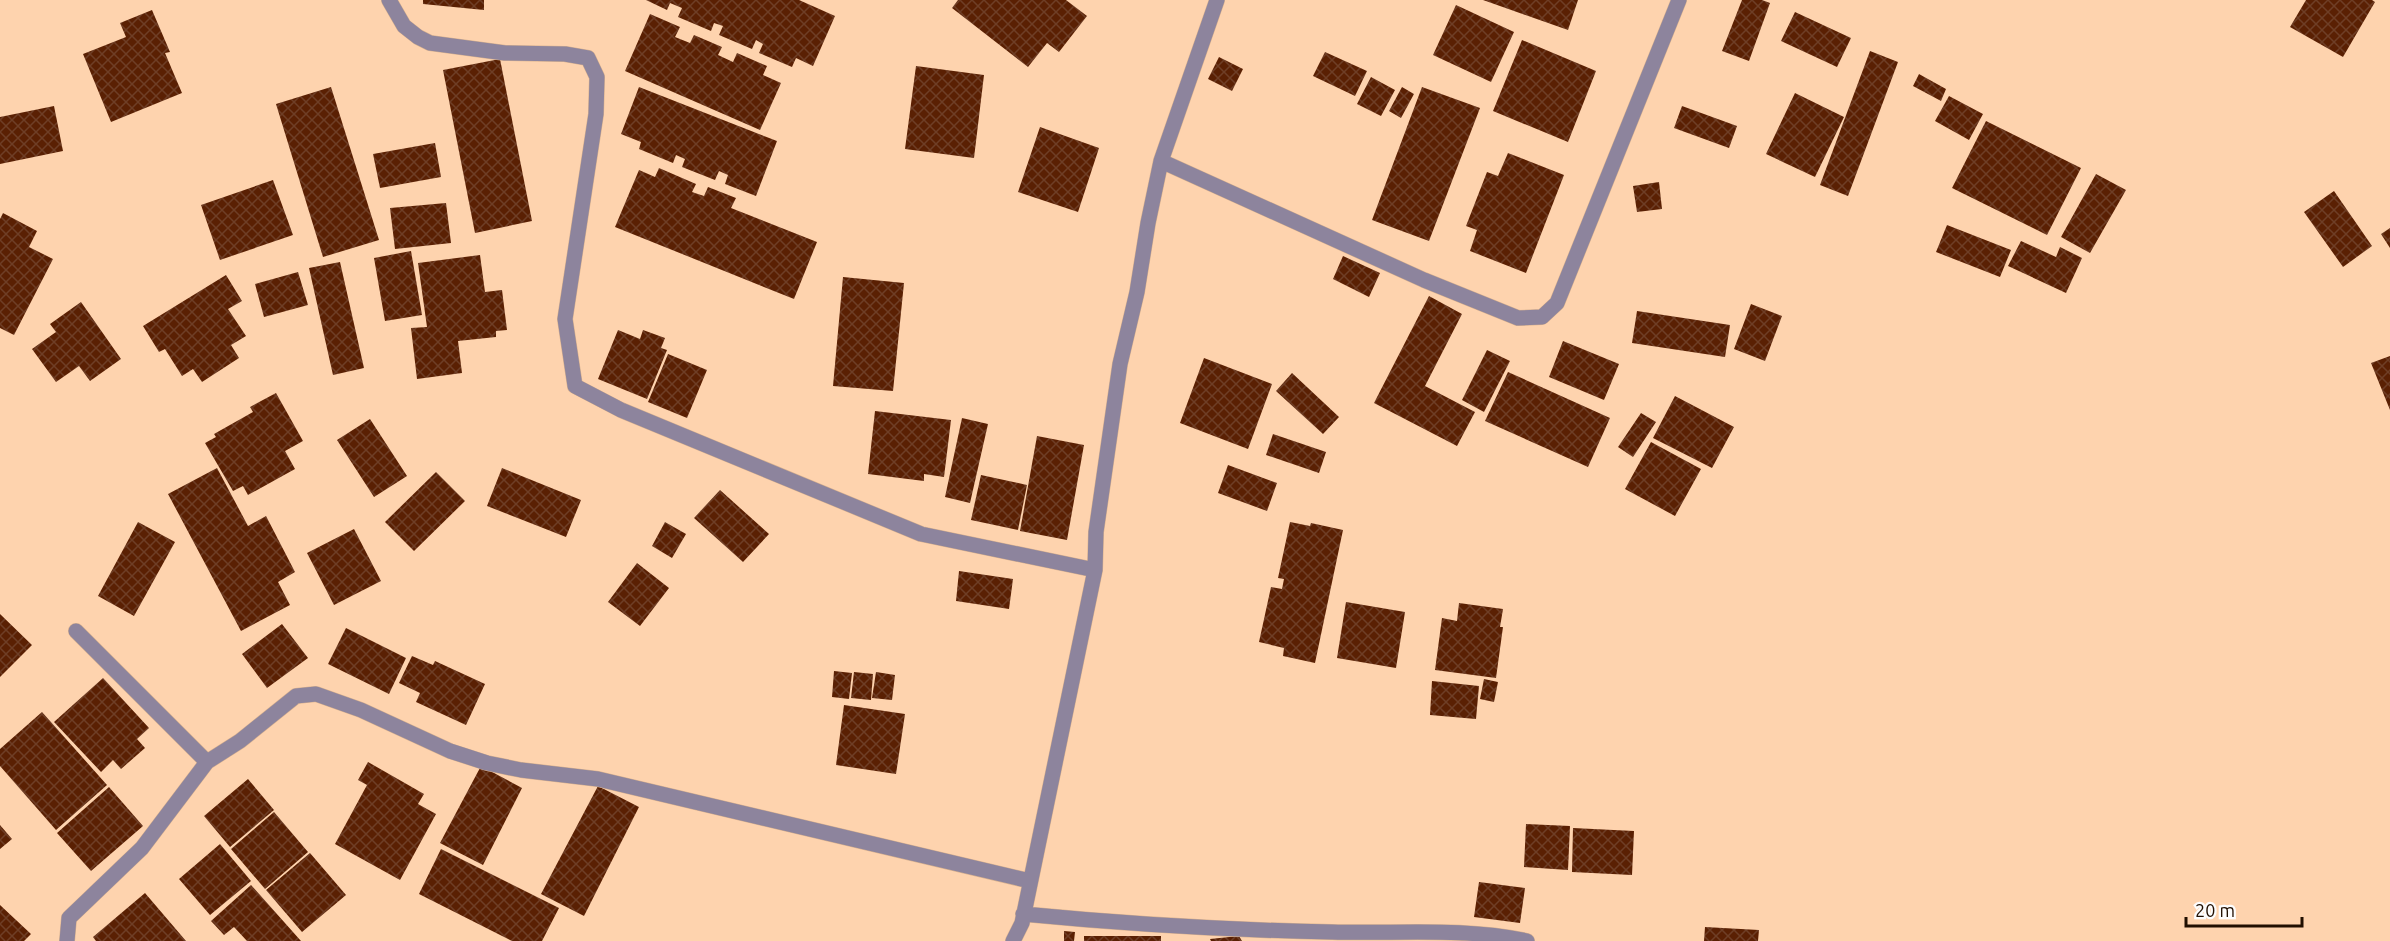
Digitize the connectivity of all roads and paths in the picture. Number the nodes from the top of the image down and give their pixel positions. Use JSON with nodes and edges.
{"nodes":[{"id":1,"x":389,"y":0,"type":"edge"},
{"id":2,"x":1218,"y":0,"type":"edge"},
{"id":3,"x":1678,"y":0,"type":"edge"},
{"id":4,"x":1161,"y":161,"type":"junction"},
{"id":5,"x":1095,"y":570,"type":"junction"},
{"id":6,"x":76,"y":631,"type":"dead end"},
{"id":7,"x":207,"y":762,"type":"junction"},
{"id":8,"x":1030,"y":881,"type":"junction"},
{"id":9,"x":1023,"y":914,"type":"junction"},
{"id":10,"x":67,"y":941,"type":"edge"},
{"id":11,"x":1013,"y":941,"type":"edge"},
{"id":12,"x":1527,"y":941,"type":"edge"}],
"edges":[{"from":1,"to":5,"type":"street"},
{"from":2,"to":4,"type":"street"},
{"from":3,"to":4,"type":"street"},
{"from":4,"to":5,"type":"street"},
{"from":5,"to":8,"type":"street"},
{"from":6,"to":7,"type":"street"},
{"from":7,"to":8,"type":"street"},
{"from":7,"to":10,"type":"street"},
{"from":8,"to":9,"type":"street"},
{"from":9,"to":11,"type":"street"},
{"from":9,"to":12,"type":"street"}]}
